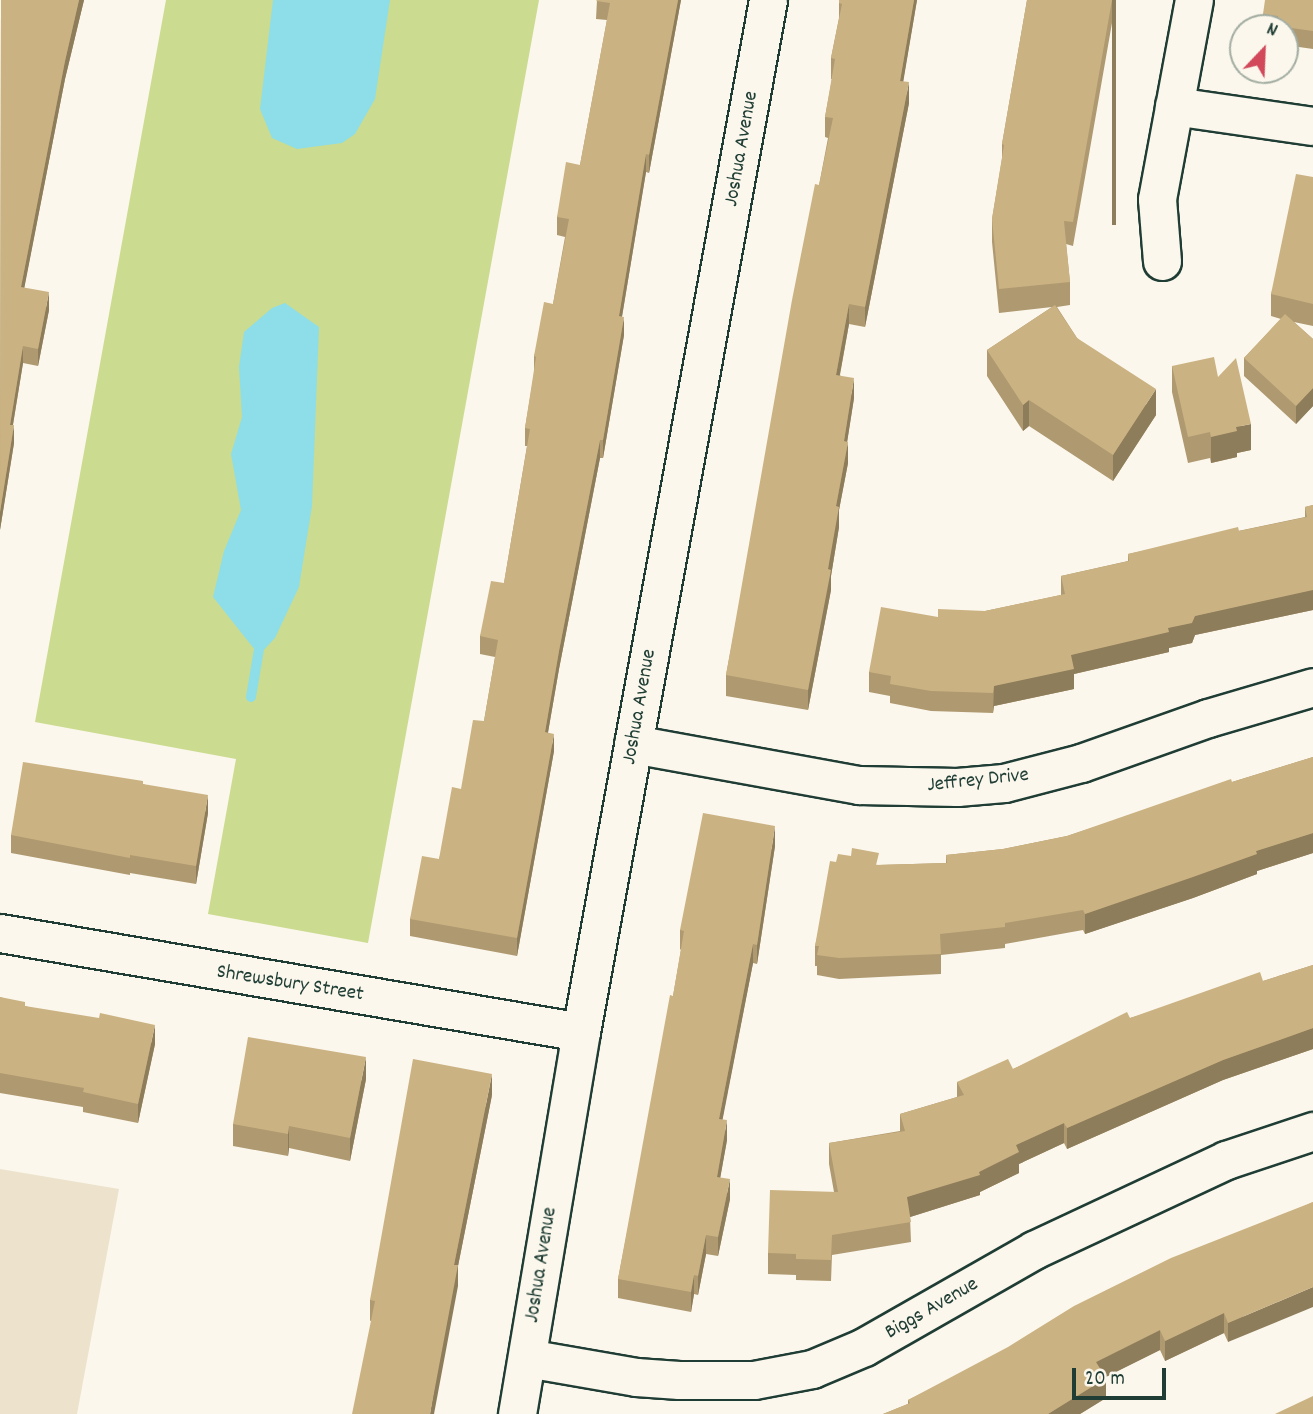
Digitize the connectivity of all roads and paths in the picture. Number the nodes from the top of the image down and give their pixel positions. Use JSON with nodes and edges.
{"nodes":[{"id":1,"x":768,"y":0,"type":"edge"},
{"id":2,"x":1194,"y":0,"type":"edge"},
{"id":3,"x":1174,"y":106,"type":"junction"},
{"id":4,"x":1313,"y":126,"type":"edge"},
{"id":5,"x":1162,"y":261,"type":"dead end"},
{"id":6,"x":1313,"y":687,"type":"edge"},
{"id":7,"x":633,"y":744,"type":"junction"},
{"id":8,"x":0,"y":933,"type":"edge"},
{"id":9,"x":581,"y":1032,"type":"junction"},
{"id":10,"x":1313,"y":1131,"type":"edge"},
{"id":11,"x":527,"y":1358,"type":"junction"},
{"id":12,"x":517,"y":1414,"type":"edge"}],
"edges":[{"from":1,"to":7,"type":"street","name":"Joshua Avenue"},
{"from":2,"to":3,"type":"street"},
{"from":3,"to":4,"type":"street"},
{"from":3,"to":5,"type":"street"},
{"from":6,"to":7,"type":"street","name":"Jeffrey Drive"},
{"from":7,"to":9,"type":"street","name":"Joshua Avenue"},
{"from":8,"to":9,"type":"street","name":"Shrewsbury Street"},
{"from":9,"to":11,"type":"street","name":"Joshua Avenue"},
{"from":10,"to":11,"type":"street","name":"Biggs Avenue"},
{"from":11,"to":12,"type":"street","name":"Joshua Avenue"}]}
